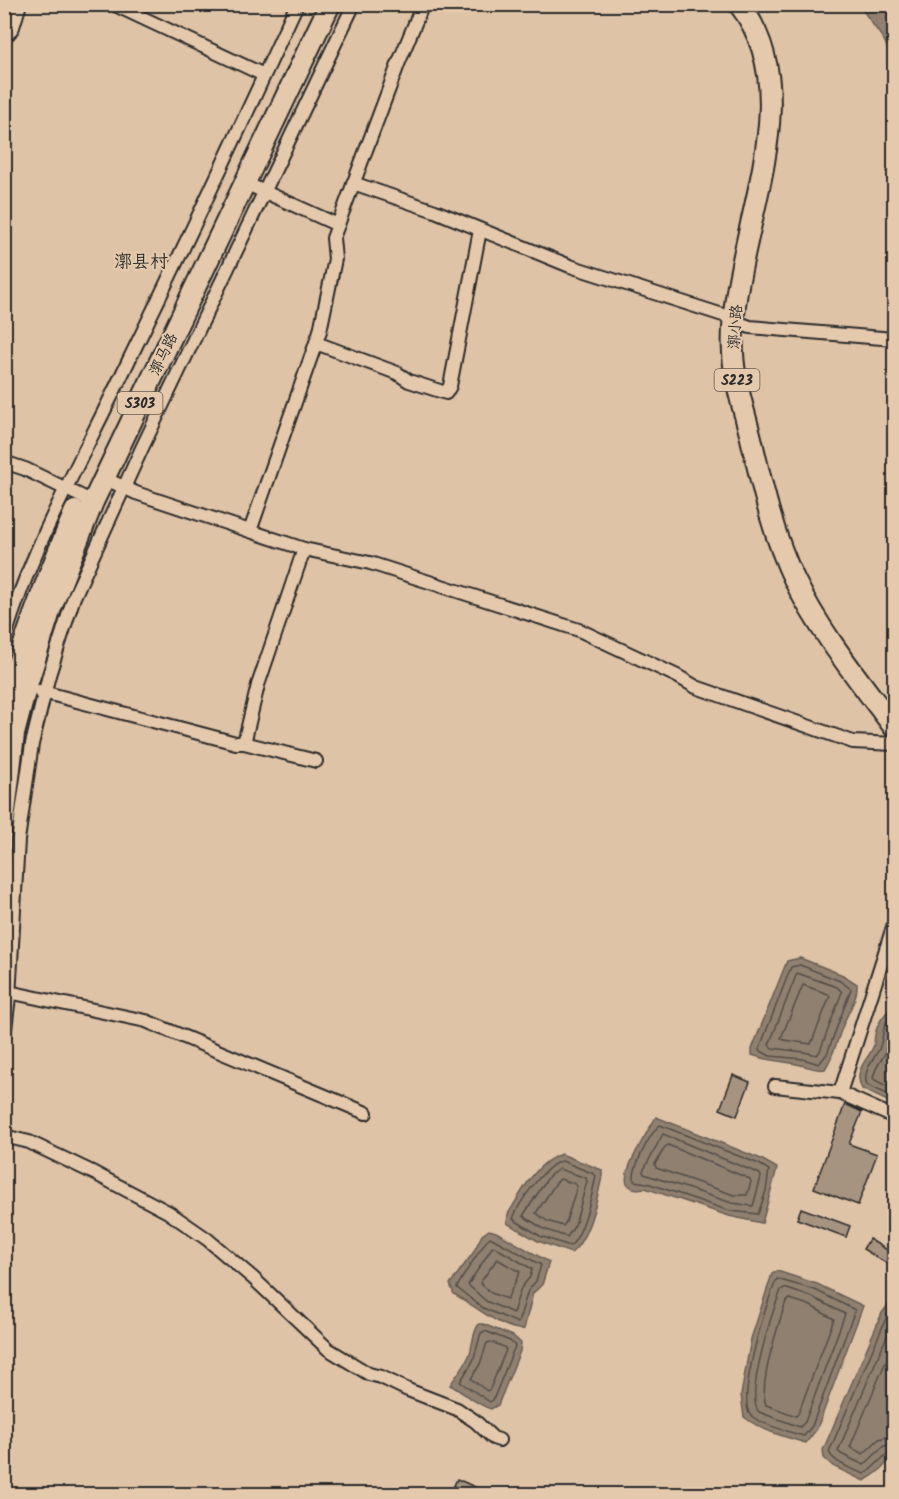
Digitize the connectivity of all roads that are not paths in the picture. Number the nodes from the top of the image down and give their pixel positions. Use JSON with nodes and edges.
{"nodes":[{"id":1,"x":20,"y":4,"type":"edge"},
{"id":2,"x":113,"y":4,"type":"edge"},
{"id":3,"x":297,"y":4,"type":"edge"},
{"id":4,"x":315,"y":4,"type":"edge"},
{"id":5,"x":330,"y":4,"type":"edge"},
{"id":6,"x":354,"y":4,"type":"edge"},
{"id":7,"x":423,"y":4,"type":"edge"},
{"id":8,"x":739,"y":4,"type":"edge"},
{"id":9,"x":4,"y":33,"type":"edge"},
{"id":10,"x":264,"y":75,"type":"junction"},
{"id":11,"x":245,"y":183,"type":"junction"},
{"id":12,"x":353,"y":183,"type":"junction"},
{"id":13,"x":265,"y":193,"type":"junction"},
{"id":14,"x":338,"y":225,"type":"junction"},
{"id":15,"x":480,"y":230,"type":"junction"},
{"id":16,"x":734,"y":321,"type":"junction"},
{"id":17,"x":894,"y":339,"type":"edge"},
{"id":18,"x":316,"y":343,"type":"junction"},
{"id":19,"x":4,"y":462,"type":"edge"},
{"id":20,"x":104,"y":478,"type":"junction"},
{"id":21,"x":124,"y":487,"type":"junction"},
{"id":22,"x":80,"y":496,"type":"junction"},
{"id":23,"x":250,"y":531,"type":"junction"},
{"id":24,"x":304,"y":549,"type":"junction"},
{"id":25,"x":4,"y":640,"type":"edge"},
{"id":26,"x":26,"y":688,"type":"junction"},
{"id":27,"x":45,"y":693,"type":"junction"},
{"id":28,"x":4,"y":715,"type":"edge"},
{"id":29,"x":894,"y":728,"type":"edge"},
{"id":30,"x":244,"y":743,"type":"junction"},
{"id":31,"x":894,"y":744,"type":"edge"},
{"id":32,"x":316,"y":761,"type":"dead end"},
{"id":33,"x":4,"y":820,"type":"edge"},
{"id":34,"x":894,"y":924,"type":"edge"},
{"id":35,"x":7,"y":991,"type":"edge"},
{"id":36,"x":4,"y":1037,"type":"edge"},
{"id":37,"x":775,"y":1086,"type":"dead end"},
{"id":38,"x":840,"y":1093,"type":"junction"},
{"id":39,"x":366,"y":1113,"type":"dead end"},
{"id":40,"x":894,"y":1117,"type":"edge"},
{"id":41,"x":4,"y":1136,"type":"edge"},
{"id":42,"x":499,"y":1440,"type":"dead end"}],
"edges":[{"from":1,"to":9,"type":"street"},
{"from":2,"to":10,"type":"street"},
{"from":3,"to":10,"type":"street"},
{"from":4,"to":22,"type":"main road","name":"漷马路","number":"S303"},
{"from":5,"to":11,"type":"main road","name":"漷马路","number":"S303"},
{"from":6,"to":13,"type":"street"},
{"from":7,"to":12,"type":"street"},
{"from":8,"to":16,"type":"main road","name":"漷小路","number":"S223"},
{"from":10,"to":22,"type":"street"},
{"from":11,"to":13,"type":"street"},
{"from":11,"to":20,"type":"main road","name":"漷马路","number":"S303"},
{"from":12,"to":14,"type":"street"},
{"from":12,"to":15,"type":"street"},
{"from":13,"to":14,"type":"street"},
{"from":13,"to":21,"type":"street"},
{"from":14,"to":18,"type":"street"},
{"from":15,"to":16,"type":"street"},
{"from":15,"to":18,"type":"street"},
{"from":16,"to":17,"type":"street"},
{"from":16,"to":29,"type":"main road","name":"漷小路","number":"S223"},
{"from":18,"to":23,"type":"street"},
{"from":19,"to":22,"type":"street"},
{"from":20,"to":21,"type":"street"},
{"from":20,"to":22,"type":"main road","name":"漷马路","number":"S303"},
{"from":21,"to":23,"type":"street"},
{"from":21,"to":27,"type":"street"},
{"from":22,"to":25,"type":"street"},
{"from":22,"to":26,"type":"main road","name":"漷马路","number":"S303"},
{"from":22,"to":28,"type":"main road","name":"漷马路","number":"S303"},
{"from":23,"to":24,"type":"street"},
{"from":24,"to":30,"type":"street"},
{"from":24,"to":31,"type":"street"},
{"from":26,"to":27,"type":"street"},
{"from":26,"to":33,"type":"main road","name":"漷马路","number":"S303"},
{"from":27,"to":30,"type":"street"},
{"from":27,"to":35,"type":"street"},
{"from":30,"to":32,"type":"street"},
{"from":34,"to":38,"type":"street"},
{"from":35,"to":36,"type":"street"},
{"from":35,"to":39,"type":"street"},
{"from":37,"to":38,"type":"street"},
{"from":38,"to":40,"type":"street"},
{"from":41,"to":42,"type":"street"}]}
